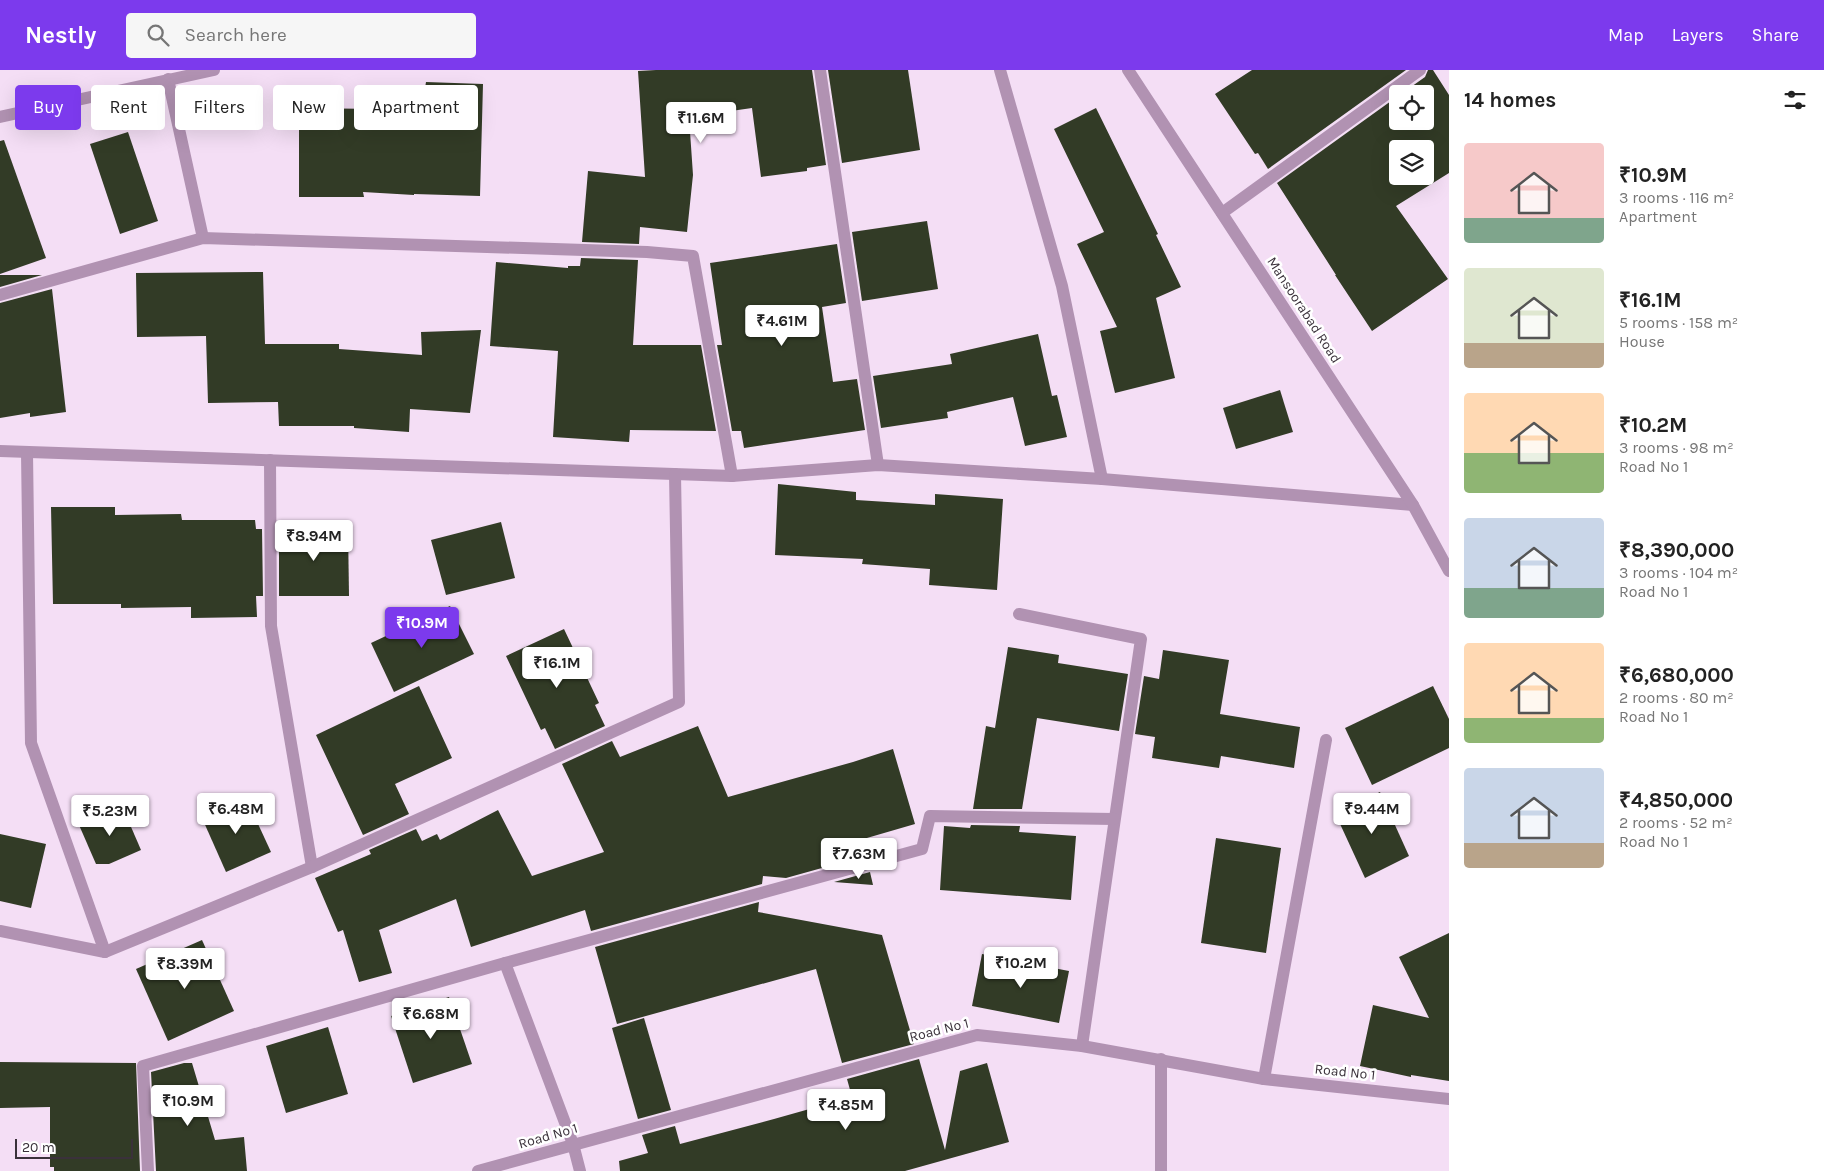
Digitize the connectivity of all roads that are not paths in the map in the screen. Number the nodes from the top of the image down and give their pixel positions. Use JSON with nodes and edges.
{"nodes":[{"id":1,"x":214,"y":70,"type":"edge"},
{"id":2,"x":820,"y":70,"type":"edge"},
{"id":3,"x":1000,"y":70,"type":"edge"},
{"id":4,"x":1128,"y":70,"type":"edge"},
{"id":5,"x":1420,"y":70,"type":"edge"},
{"id":6,"x":168,"y":79,"type":"junction"},
{"id":7,"x":0,"y":117,"type":"edge"},
{"id":8,"x":1222,"y":213,"type":"junction"},
{"id":9,"x":203,"y":238,"type":"junction"},
{"id":10,"x":0,"y":295,"type":"edge"},
{"id":11,"x":0,"y":451,"type":"edge"},
{"id":12,"x":27,"y":452,"type":"junction"},
{"id":13,"x":270,"y":460,"type":"junction"},
{"id":14,"x":878,"y":465,"type":"junction"},
{"id":15,"x":675,"y":474,"type":"junction"},
{"id":16,"x":732,"y":476,"type":"junction"},
{"id":17,"x":1102,"y":479,"type":"junction"},
{"id":18,"x":1413,"y":504,"type":"junction"},
{"id":19,"x":1449,"y":571,"type":"edge"},
{"id":20,"x":1019,"y":614,"type":"dead end"},
{"id":21,"x":1326,"y":740,"type":"dead end"},
{"id":22,"x":1114,"y":819,"type":"junction"},
{"id":23,"x":312,"y":867,"type":"junction"},
{"id":24,"x":0,"y":931,"type":"edge"},
{"id":25,"x":105,"y":952,"type":"junction"},
{"id":26,"x":505,"y":962,"type":"junction"},
{"id":27,"x":1082,"y":1046,"type":"junction"},
{"id":28,"x":1161,"y":1059,"type":"junction"},
{"id":29,"x":1264,"y":1079,"type":"junction"},
{"id":30,"x":1449,"y":1099,"type":"edge"},
{"id":31,"x":573,"y":1144,"type":"junction"},
{"id":32,"x":148,"y":1171,"type":"edge"},
{"id":33,"x":478,"y":1171,"type":"edge"},
{"id":34,"x":580,"y":1171,"type":"edge"},
{"id":35,"x":1162,"y":1171,"type":"edge"}],
"edges":[{"from":1,"to":6,"type":"street"},
{"from":2,"to":14,"type":"street"},
{"from":3,"to":17,"type":"street"},
{"from":4,"to":8,"type":"street","name":"Mansoorabad Road"},
{"from":5,"to":8,"type":"street"},
{"from":6,"to":7,"type":"street"},
{"from":6,"to":9,"type":"street"},
{"from":8,"to":18,"type":"street","name":"Mansoorabad Road"},
{"from":9,"to":10,"type":"street"},
{"from":9,"to":16,"type":"street"},
{"from":11,"to":12,"type":"street"},
{"from":12,"to":13,"type":"street"},
{"from":12,"to":25,"type":"street"},
{"from":13,"to":15,"type":"street"},
{"from":13,"to":23,"type":"street"},
{"from":14,"to":16,"type":"street"},
{"from":14,"to":17,"type":"street"},
{"from":15,"to":16,"type":"street"},
{"from":15,"to":23,"type":"street"},
{"from":17,"to":18,"type":"street"},
{"from":18,"to":19,"type":"street","name":"Mansoorabad Road"},
{"from":20,"to":22,"type":"street"},
{"from":21,"to":29,"type":"street"},
{"from":22,"to":26,"type":"street"},
{"from":22,"to":27,"type":"street"},
{"from":23,"to":25,"type":"street"},
{"from":24,"to":25,"type":"street"},
{"from":26,"to":31,"type":"street"},
{"from":26,"to":32,"type":"street"},
{"from":27,"to":28,"type":"street","name":"Road No 1"},
{"from":27,"to":31,"type":"street","name":"Road No 1"},
{"from":28,"to":29,"type":"street","name":"Road No 1"},
{"from":28,"to":35,"type":"street"},
{"from":29,"to":30,"type":"street","name":"Road No 1"},
{"from":31,"to":33,"type":"street","name":"Road No 1"},
{"from":31,"to":34,"type":"street"}]}
